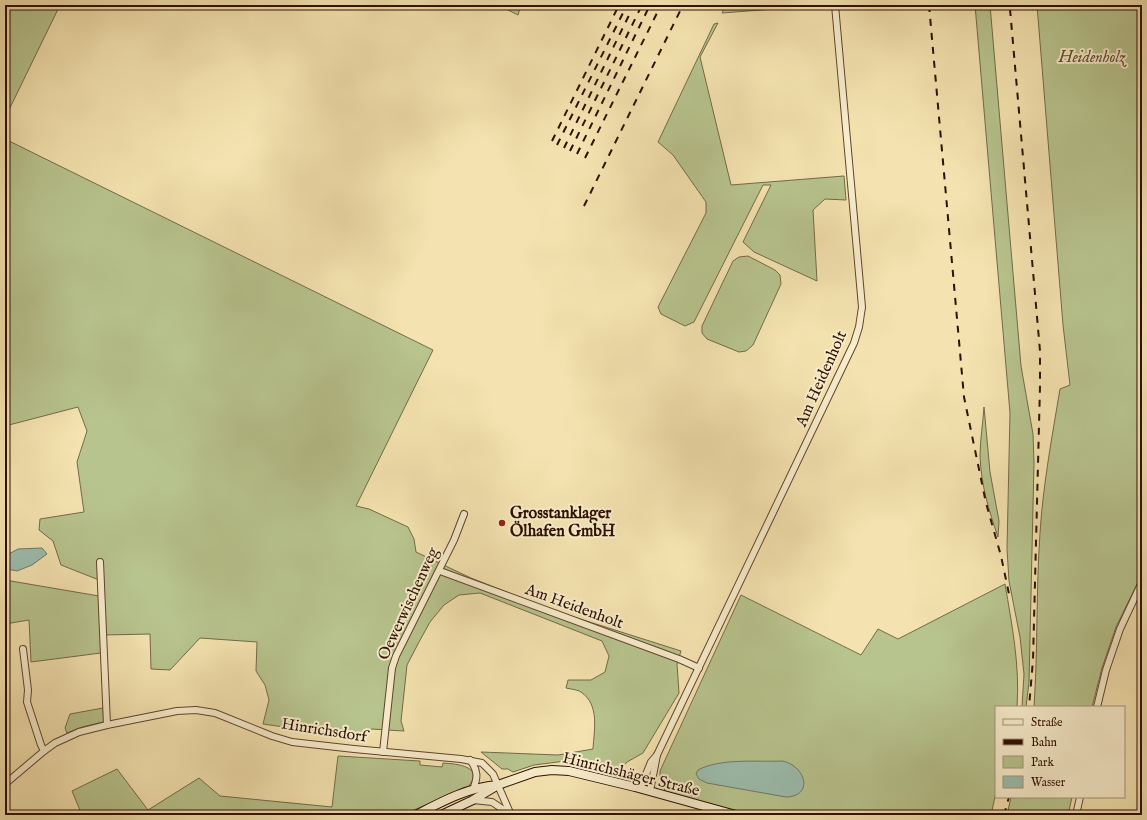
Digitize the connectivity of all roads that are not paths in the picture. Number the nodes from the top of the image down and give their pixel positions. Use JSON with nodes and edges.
{"nodes":[{"id":1,"x":836,"y":5,"type":"edge"},
{"id":2,"x":466,"y":514,"type":"dead end"},
{"id":3,"x":100,"y":562,"type":"dead end"},
{"id":4,"x":440,"y":571,"type":"junction"},
{"id":5,"x":1142,"y":582,"type":"edge"},
{"id":6,"x":23,"y":649,"type":"dead end"},
{"id":7,"x":699,"y":668,"type":"junction"},
{"id":8,"x":1097,"y":706,"type":"edge"},
{"id":9,"x":107,"y":724,"type":"junction"},
{"id":10,"x":44,"y":751,"type":"junction"},
{"id":11,"x":383,"y":752,"type":"junction"},
{"id":12,"x":657,"y":755,"type":"junction"},
{"id":13,"x":470,"y":760,"type":"junction"},
{"id":14,"x":5,"y":784,"type":"edge"},
{"id":15,"x":498,"y":785,"type":"junction"},
{"id":16,"x":473,"y":789,"type":"junction"},
{"id":17,"x":640,"y":789,"type":"junction"},
{"id":18,"x":650,"y":791,"type":"junction"},
{"id":19,"x":1080,"y":798,"type":"edge"},
{"id":20,"x":473,"y":800,"type":"junction"},
{"id":21,"x":510,"y":814,"type":"edge"},
{"id":22,"x":416,"y":815,"type":"edge"},
{"id":23,"x":441,"y":815,"type":"edge"},
{"id":24,"x":736,"y":815,"type":"edge"},
{"id":25,"x":1076,"y":815,"type":"edge"}],
"edges":[{"from":1,"to":7,"type":"street","name":"Am Heidenholt"},
{"from":2,"to":4,"type":"street","name":"Oewerwischenweg"},
{"from":3,"to":9,"type":"street"},
{"from":4,"to":7,"type":"street","name":"Am Heidenholt"},
{"from":4,"to":11,"type":"street","name":"Oewerwischenweg"},
{"from":5,"to":8,"type":"street"},
{"from":6,"to":10,"type":"street"},
{"from":7,"to":12,"type":"street","name":"Am Heidenholt"},
{"from":9,"to":10,"type":"street","name":"Hinrichsdorf"},
{"from":9,"to":11,"type":"street","name":"Hinrichsdorf"},
{"from":10,"to":14,"type":"street","name":"Hinrichsdorf"},
{"from":11,"to":13,"type":"street","name":"Hinrichsdorf"},
{"from":12,"to":17,"type":"street","name":"Am Heidenholt"},
{"from":12,"to":18,"type":"street","name":"Am Heidenholt"},
{"from":13,"to":15,"type":"street","name":"Hinrichsdorf"},
{"from":13,"to":16,"type":"street"},
{"from":15,"to":16,"type":"main road","name":"Hinrichshäger Straße"},
{"from":15,"to":17,"type":"main road","name":"Hinrichshäger Straße"},
{"from":15,"to":20,"type":"main road","name":"Hinrichshäger Straße"},
{"from":15,"to":21,"type":"street","name":"Hinrichsdorf"},
{"from":16,"to":22,"type":"main road","name":"Hinrichshäger Straße"},
{"from":17,"to":18,"type":"main road","name":"Hinrichshäger Straße"},
{"from":18,"to":24,"type":"main road","name":"Hinrichshäger Straße"},
{"from":19,"to":25,"type":"street"},
{"from":20,"to":21,"type":"street"},
{"from":20,"to":23,"type":"main road","name":"Hinrichshäger Straße"}]}
